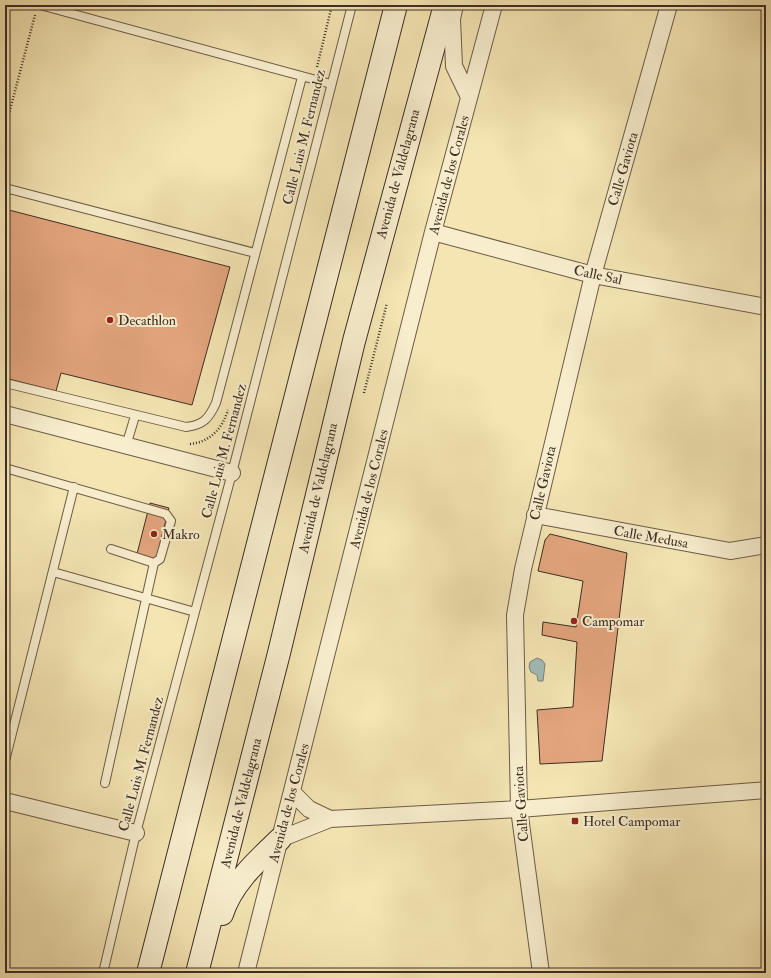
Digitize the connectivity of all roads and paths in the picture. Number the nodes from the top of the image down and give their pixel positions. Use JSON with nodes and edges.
{"nodes":[{"id":1,"x":332,"y":5,"type":"edge"},
{"id":2,"x":352,"y":5,"type":"edge"},
{"id":3,"x":396,"y":5,"type":"edge"},
{"id":4,"x":444,"y":5,"type":"edge"},
{"id":5,"x":455,"y":5,"type":"edge"},
{"id":6,"x":494,"y":5,"type":"edge"},
{"id":7,"x":669,"y":5,"type":"edge"},
{"id":8,"x":38,"y":9,"type":"edge"},
{"id":9,"x":317,"y":67,"type":"dead end"},
{"id":10,"x":302,"y":77,"type":"junction"},
{"id":11,"x":331,"y":84,"type":"junction"},
{"id":12,"x":469,"y":97,"type":"junction"},
{"id":13,"x":5,"y":129,"type":"edge"},
{"id":14,"x":5,"y":188,"type":"edge"},
{"id":15,"x":433,"y":232,"type":"junction"},
{"id":16,"x":256,"y":252,"type":"junction"},
{"id":17,"x":593,"y":275,"type":"junction"},
{"id":18,"x":766,"y":307,"type":"edge"},
{"id":19,"x":5,"y":383,"type":"edge"},
{"id":20,"x":5,"y":414,"type":"edge"},
{"id":21,"x":135,"y":416,"type":"junction"},
{"id":22,"x":126,"y":446,"type":"junction"},
{"id":23,"x":5,"y":468,"type":"edge"},
{"id":24,"x":232,"y":473,"type":"junction"},
{"id":25,"x":74,"y":487,"type":"junction"},
{"id":26,"x":535,"y":515,"type":"junction"},
{"id":27,"x":766,"y":545,"type":"edge"},
{"id":28,"x":111,"y":549,"type":"dead end"},
{"id":29,"x":154,"y":563,"type":"junction"},
{"id":30,"x":53,"y":572,"type":"junction"},
{"id":31,"x":146,"y":598,"type":"junction"},
{"id":32,"x":195,"y":612,"type":"junction"},
{"id":33,"x":5,"y":761,"type":"edge"},
{"id":34,"x":105,"y":783,"type":"dead end"},
{"id":35,"x":766,"y":790,"type":"edge"},
{"id":36,"x":293,"y":793,"type":"junction"},
{"id":37,"x":5,"y":800,"type":"edge"},
{"id":38,"x":520,"y":809,"type":"junction"},
{"id":39,"x":330,"y":819,"type":"junction"},
{"id":40,"x":136,"y":832,"type":"junction"},
{"id":41,"x":184,"y":835,"type":"junction"},
{"id":42,"x":280,"y":839,"type":"junction"},
{"id":43,"x":103,"y":973,"type":"edge"},
{"id":44,"x":133,"y":973,"type":"edge"},
{"id":45,"x":148,"y":973,"type":"edge"},
{"id":46,"x":197,"y":973,"type":"edge"},
{"id":47,"x":206,"y":973,"type":"edge"},
{"id":48,"x":246,"y":973,"type":"edge"},
{"id":49,"x":541,"y":973,"type":"edge"}],
"edges":[{"from":1,"to":9,"type":"path"},
{"from":2,"to":11,"type":"lane","name":"Calle Luis M. Fernandez"},
{"from":3,"to":41,"type":"main road"},
{"from":4,"to":46,"type":"main road","name":"Avenida de Valdelagrana"},
{"from":5,"to":12,"type":"street"},
{"from":6,"to":12,"type":"street","name":"Avenida de los Corales"},
{"from":7,"to":17,"type":"street","name":"Calle Gaviota"},
{"from":8,"to":10,"type":"lane"},
{"from":8,"to":13,"type":"path"},
{"from":10,"to":11,"type":"lane"},
{"from":10,"to":16,"type":"lane"},
{"from":11,"to":24,"type":"lane","name":"Calle Luis M. Fernandez"},
{"from":12,"to":15,"type":"street","name":"Avenida de los Corales"},
{"from":14,"to":16,"type":"lane"},
{"from":15,"to":17,"type":"street","name":"Calle Sal"},
{"from":15,"to":36,"type":"street","name":"Avenida de los Corales"},
{"from":16,"to":21,"type":"lane"},
{"from":17,"to":18,"type":"street","name":"Calle Sal"},
{"from":17,"to":26,"type":"street","name":"Calle Gaviota"},
{"from":19,"to":21,"type":"lane"},
{"from":20,"to":22,"type":"street"},
{"from":21,"to":22,"type":"lane"},
{"from":22,"to":24,"type":"street"},
{"from":23,"to":25,"type":"lane"},
{"from":24,"to":32,"type":"lane","name":"Calle Luis M. Fernandez"},
{"from":25,"to":29,"type":"lane"},
{"from":25,"to":30,"type":"lane"},
{"from":26,"to":27,"type":"street","name":"Calle Medusa"},
{"from":26,"to":38,"type":"street","name":"Calle Gaviota"},
{"from":28,"to":29,"type":"lane"},
{"from":29,"to":31,"type":"lane"},
{"from":30,"to":31,"type":"lane"},
{"from":30,"to":33,"type":"lane"},
{"from":31,"to":32,"type":"lane"},
{"from":31,"to":34,"type":"lane"},
{"from":32,"to":40,"type":"lane","name":"Calle Luis M. Fernandez"},
{"from":35,"to":38,"type":"street"},
{"from":36,"to":39,"type":"street"},
{"from":36,"to":42,"type":"street","name":"Avenida de los Corales"},
{"from":37,"to":40,"type":"street"},
{"from":38,"to":39,"type":"street"},
{"from":38,"to":49,"type":"street","name":"Calle Gaviota"},
{"from":39,"to":42,"type":"street"},
{"from":40,"to":43,"type":"lane","name":"Calle Luis M. Fernandez"},
{"from":41,"to":44,"type":"main road"},
{"from":41,"to":45,"type":"main road"},
{"from":42,"to":47,"type":"main road"},
{"from":42,"to":48,"type":"street","name":"Avenida de los Corales"}]}
